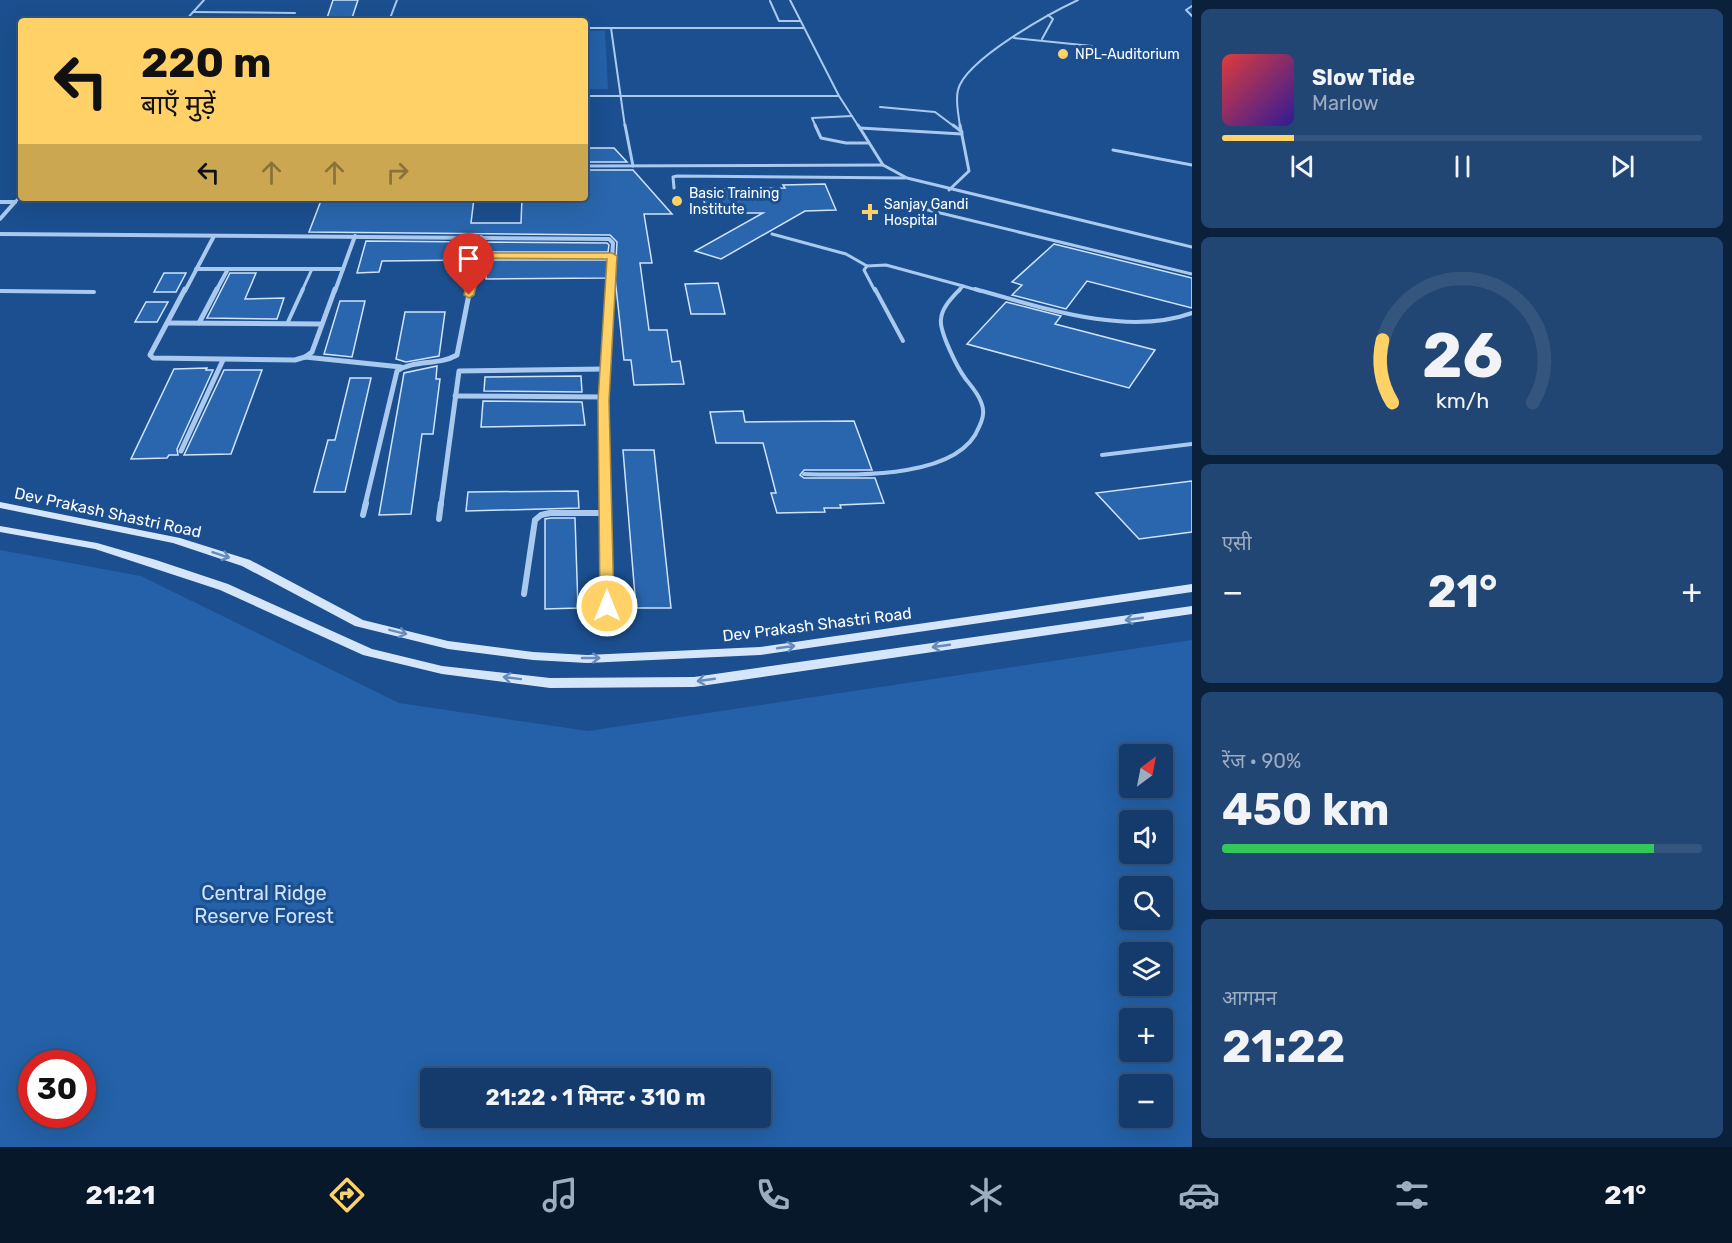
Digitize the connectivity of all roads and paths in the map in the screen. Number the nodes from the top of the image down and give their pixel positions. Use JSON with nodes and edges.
{"nodes":[{"id":1,"x":204,"y":0,"type":"edge"},
{"id":2,"x":397,"y":0,"type":"edge"},
{"id":3,"x":790,"y":0,"type":"edge"},
{"id":4,"x":1078,"y":0,"type":"edge"},
{"id":5,"x":770,"y":1,"type":"edge"},
{"id":6,"x":1192,"y":6,"type":"edge"},
{"id":7,"x":193,"y":12,"type":"junction"},
{"id":8,"x":295,"y":13,"type":"dead end"},
{"id":9,"x":1048,"y":15,"type":"junction"},
{"id":10,"x":1192,"y":16,"type":"edge"},
{"id":11,"x":187,"y":18,"type":"edge"},
{"id":12,"x":390,"y":18,"type":"edge"},
{"id":13,"x":800,"y":21,"type":"junction"},
{"id":14,"x":588,"y":28,"type":"edge"},
{"id":15,"x":611,"y":28,"type":"junction"},
{"id":16,"x":804,"y":28,"type":"junction"},
{"id":17,"x":1014,"y":39,"type":"junction"},
{"id":18,"x":1042,"y":39,"type":"junction"},
{"id":19,"x":1092,"y":46,"type":"dead end"},
{"id":20,"x":588,"y":96,"type":"edge"},
{"id":21,"x":619,"y":96,"type":"junction"},
{"id":22,"x":839,"y":96,"type":"junction"},
{"id":23,"x":880,"y":107,"type":"dead end"},
{"id":24,"x":852,"y":116,"type":"junction"},
{"id":25,"x":860,"y":128,"type":"junction"},
{"id":26,"x":962,"y":133,"type":"junction"},
{"id":27,"x":868,"y":143,"type":"junction"},
{"id":28,"x":1113,"y":150,"type":"dead end"},
{"id":29,"x":883,"y":165,"type":"junction"},
{"id":30,"x":1192,"y":165,"type":"edge"},
{"id":31,"x":588,"y":166,"type":"edge"},
{"id":32,"x":633,"y":166,"type":"junction"},
{"id":33,"x":907,"y":178,"type":"junction"},
{"id":34,"x":674,"y":188,"type":"dead end"},
{"id":35,"x":949,"y":190,"type":"junction"},
{"id":36,"x":18,"y":199,"type":"edge"},
{"id":37,"x":0,"y":202,"type":"edge"},
{"id":38,"x":15,"y":202,"type":"junction"},
{"id":39,"x":928,"y":210,"type":"dead end"},
{"id":40,"x":0,"y":219,"type":"edge"},
{"id":41,"x":0,"y":234,"type":"edge"},
{"id":42,"x":772,"y":234,"type":"dead end"},
{"id":43,"x":214,"y":236,"type":"junction"},
{"id":44,"x":355,"y":236,"type":"junction"},
{"id":45,"x":480,"y":237,"type":"junction"},
{"id":46,"x":1192,"y":247,"type":"edge"},
{"id":47,"x":478,"y":256,"type":"junction"},
{"id":48,"x":612,"y":256,"type":"junction"},
{"id":49,"x":867,"y":266,"type":"junction"},
{"id":50,"x":196,"y":269,"type":"junction"},
{"id":51,"x":228,"y":269,"type":"junction"},
{"id":52,"x":312,"y":269,"type":"junction"},
{"id":53,"x":343,"y":269,"type":"junction"},
{"id":54,"x":1192,"y":274,"type":"edge"},
{"id":55,"x":963,"y":286,"type":"junction"},
{"id":56,"x":0,"y":291,"type":"edge"},
{"id":57,"x":94,"y":292,"type":"dead end"},
{"id":58,"x":1192,"y":313,"type":"edge"},
{"id":59,"x":168,"y":322,"type":"junction"},
{"id":60,"x":199,"y":323,"type":"junction"},
{"id":61,"x":287,"y":324,"type":"junction"},
{"id":62,"x":321,"y":324,"type":"junction"},
{"id":63,"x":903,"y":341,"type":"dead end"},
{"id":64,"x":305,"y":357,"type":"junction"},
{"id":65,"x":223,"y":360,"type":"junction"},
{"id":66,"x":401,"y":367,"type":"junction"},
{"id":67,"x":605,"y":369,"type":"junction"},
{"id":68,"x":456,"y":396,"type":"junction"},
{"id":69,"x":604,"y":397,"type":"junction"},
{"id":70,"x":1192,"y":444,"type":"edge"},
{"id":71,"x":181,"y":451,"type":"dead end"},
{"id":72,"x":1102,"y":455,"type":"dead end"},
{"id":73,"x":804,"y":474,"type":"dead end"},
{"id":74,"x":0,"y":505,"type":"edge"},
{"id":75,"x":606,"y":513,"type":"junction"},
{"id":76,"x":363,"y":515,"type":"dead end"},
{"id":77,"x":439,"y":519,"type":"dead end"},
{"id":78,"x":0,"y":529,"type":"edge"},
{"id":79,"x":1192,"y":588,"type":"edge"},
{"id":80,"x":524,"y":594,"type":"dead end"},
{"id":81,"x":607,"y":606,"type":"dead end"},
{"id":82,"x":1192,"y":610,"type":"edge"}],
"edges":[{"from":1,"to":7,"type":"lane"},
{"from":2,"to":12,"type":"lane"},
{"from":3,"to":13,"type":"lane"},
{"from":4,"to":9,"type":"lane"},
{"from":5,"to":13,"type":"lane"},
{"from":6,"to":10,"type":"lane"},
{"from":7,"to":8,"type":"lane"},
{"from":7,"to":11,"type":"lane"},
{"from":9,"to":17,"type":"lane"},
{"from":9,"to":18,"type":"lane"},
{"from":13,"to":16,"type":"lane"},
{"from":14,"to":15,"type":"lane"},
{"from":15,"to":16,"type":"lane"},
{"from":15,"to":21,"type":"lane"},
{"from":16,"to":22,"type":"lane"},
{"from":17,"to":18,"type":"lane"},
{"from":17,"to":26,"type":"lane"},
{"from":18,"to":19,"type":"lane"},
{"from":20,"to":21,"type":"lane"},
{"from":21,"to":22,"type":"lane"},
{"from":21,"to":32,"type":"lane"},
{"from":22,"to":24,"type":"lane"},
{"from":23,"to":26,"type":"lane"},
{"from":24,"to":25,"type":"lane"},
{"from":24,"to":27,"type":"lane"},
{"from":25,"to":26,"type":"lane"},
{"from":25,"to":27,"type":"lane"},
{"from":26,"to":35,"type":"lane"},
{"from":27,"to":29,"type":"lane"},
{"from":28,"to":30,"type":"lane"},
{"from":29,"to":32,"type":"lane"},
{"from":29,"to":33,"type":"lane"},
{"from":31,"to":32,"type":"lane"},
{"from":33,"to":34,"type":"lane"},
{"from":33,"to":35,"type":"lane"},
{"from":35,"to":46,"type":"lane"},
{"from":36,"to":38,"type":"lane"},
{"from":37,"to":38,"type":"street"},
{"from":38,"to":40,"type":"street"},
{"from":39,"to":54,"type":"lane"},
{"from":41,"to":43,"type":"street"},
{"from":42,"to":49,"type":"lane"},
{"from":43,"to":44,"type":"street"},
{"from":43,"to":50,"type":"street"},
{"from":44,"to":45,"type":"street"},
{"from":44,"to":53,"type":"street"},
{"from":45,"to":47,"type":"street"},
{"from":45,"to":48,"type":"street"},
{"from":47,"to":48,"type":"lane"},
{"from":47,"to":66,"type":"street"},
{"from":48,"to":67,"type":"street"},
{"from":49,"to":55,"type":"lane"},
{"from":49,"to":63,"type":"lane"},
{"from":50,"to":51,"type":"street"},
{"from":50,"to":59,"type":"street"},
{"from":51,"to":52,"type":"street"},
{"from":51,"to":60,"type":"street"},
{"from":52,"to":53,"type":"street"},
{"from":52,"to":61,"type":"lane"},
{"from":53,"to":62,"type":"street"},
{"from":55,"to":58,"type":"lane"},
{"from":55,"to":73,"type":"lane"},
{"from":56,"to":57,"type":"lane"},
{"from":59,"to":60,"type":"street"},
{"from":59,"to":65,"type":"street"},
{"from":60,"to":61,"type":"street"},
{"from":61,"to":62,"type":"street"},
{"from":62,"to":64,"type":"street"},
{"from":64,"to":65,"type":"street"},
{"from":64,"to":66,"type":"street"},
{"from":65,"to":71,"type":"street"},
{"from":66,"to":76,"type":"street"},
{"from":67,"to":68,"type":"street"},
{"from":67,"to":69,"type":"street"},
{"from":68,"to":69,"type":"street"},
{"from":68,"to":77,"type":"street"},
{"from":69,"to":75,"type":"street"},
{"from":70,"to":72,"type":"lane"},
{"from":74,"to":79,"type":"street","name":"Dev Prakash Shastri Road","one_way":true},
{"from":75,"to":80,"type":"street"},
{"from":75,"to":81,"type":"street"},
{"from":82,"to":78,"type":"street","one_way":true}]}
